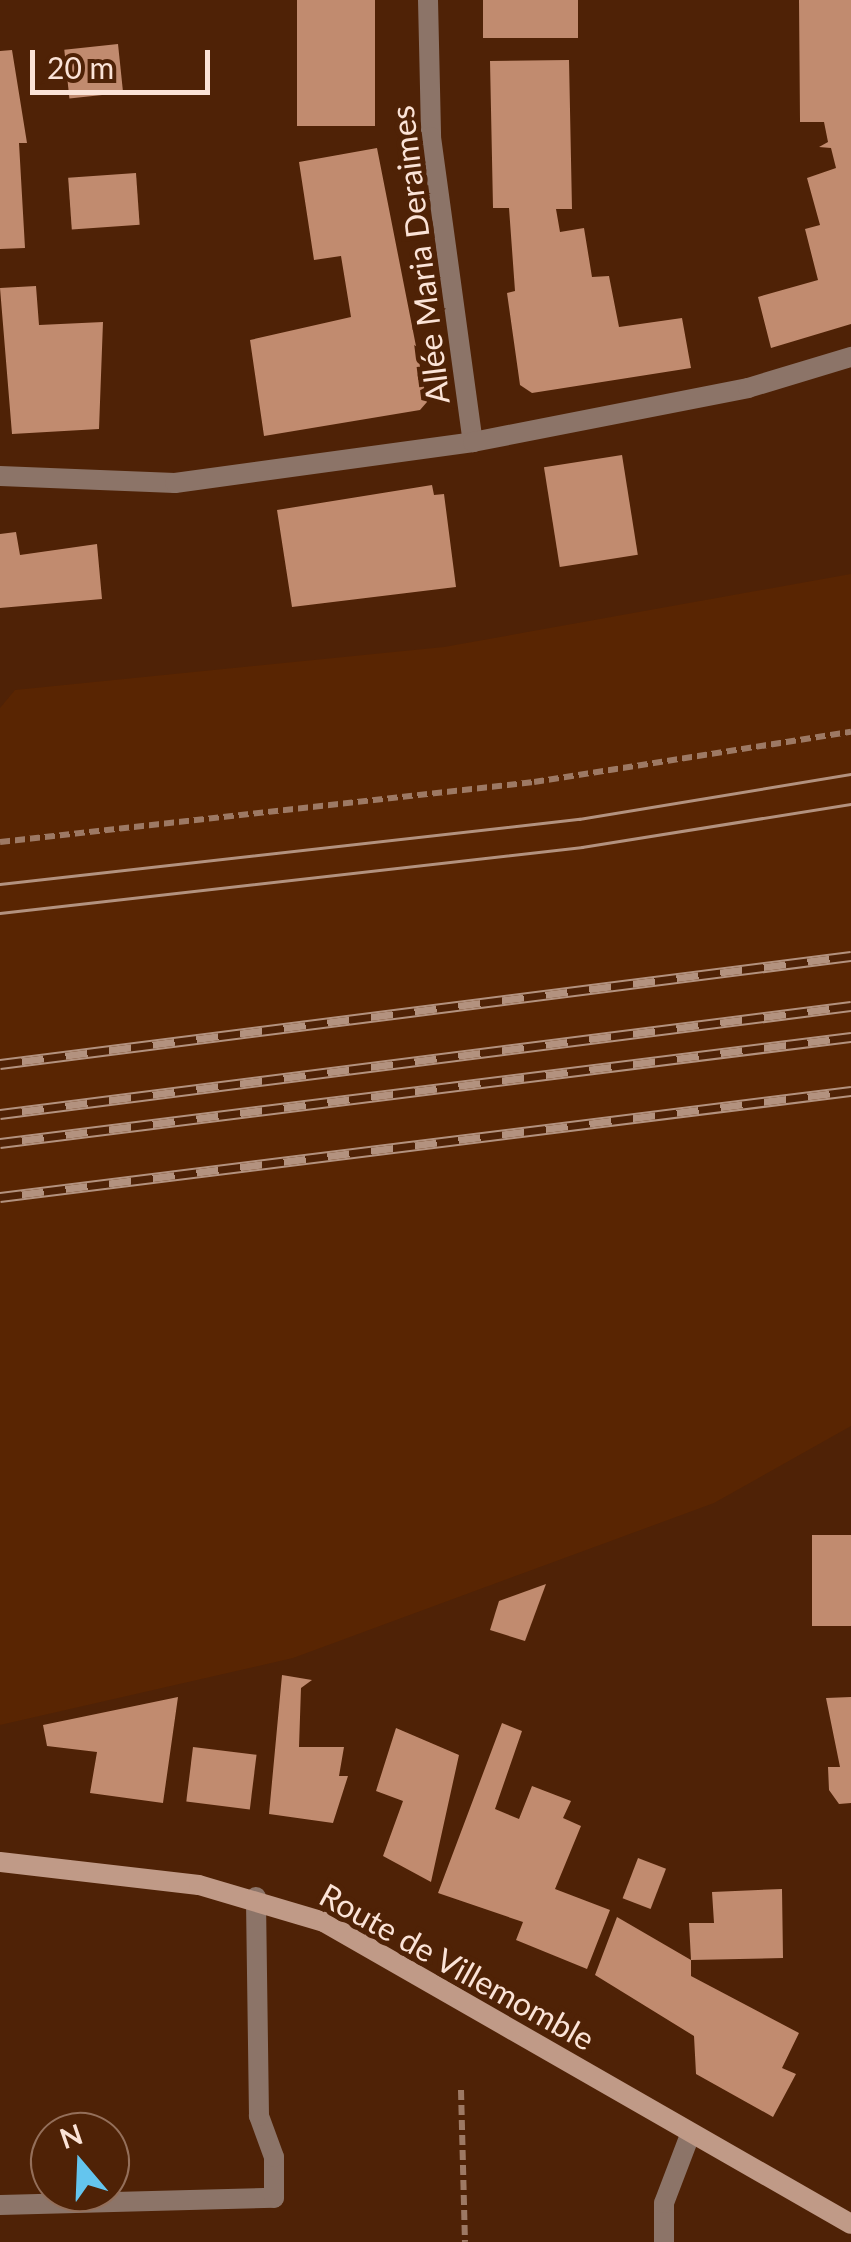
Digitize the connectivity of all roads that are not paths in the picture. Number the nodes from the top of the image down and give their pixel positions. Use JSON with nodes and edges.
{"nodes":[{"id":1,"x":428,"y":0,"type":"edge"},
{"id":2,"x":851,"y":357,"type":"edge"},
{"id":3,"x":473,"y":442,"type":"junction"},
{"id":4,"x":0,"y":476,"type":"edge"},
{"id":5,"x":0,"y":1862,"type":"edge"},
{"id":6,"x":256,"y":1896,"type":"junction"},
{"id":7,"x":690,"y":2134,"type":"junction"},
{"id":8,"x":0,"y":2205,"type":"edge"},
{"id":9,"x":851,"y":2224,"type":"edge"},
{"id":10,"x":664,"y":2242,"type":"edge"}],
"edges":[{"from":1,"to":3,"type":"street","name":"Allée Maria Deraimes"},
{"from":2,"to":3,"type":"street"},
{"from":3,"to":4,"type":"street"},
{"from":5,"to":6,"type":"street","name":"Route de Villemomble"},
{"from":6,"to":7,"type":"street","name":"Route de Villemomble"},
{"from":6,"to":8,"type":"street"},
{"from":7,"to":9,"type":"street","name":"Route de Villemomble"},
{"from":7,"to":10,"type":"street"}]}
